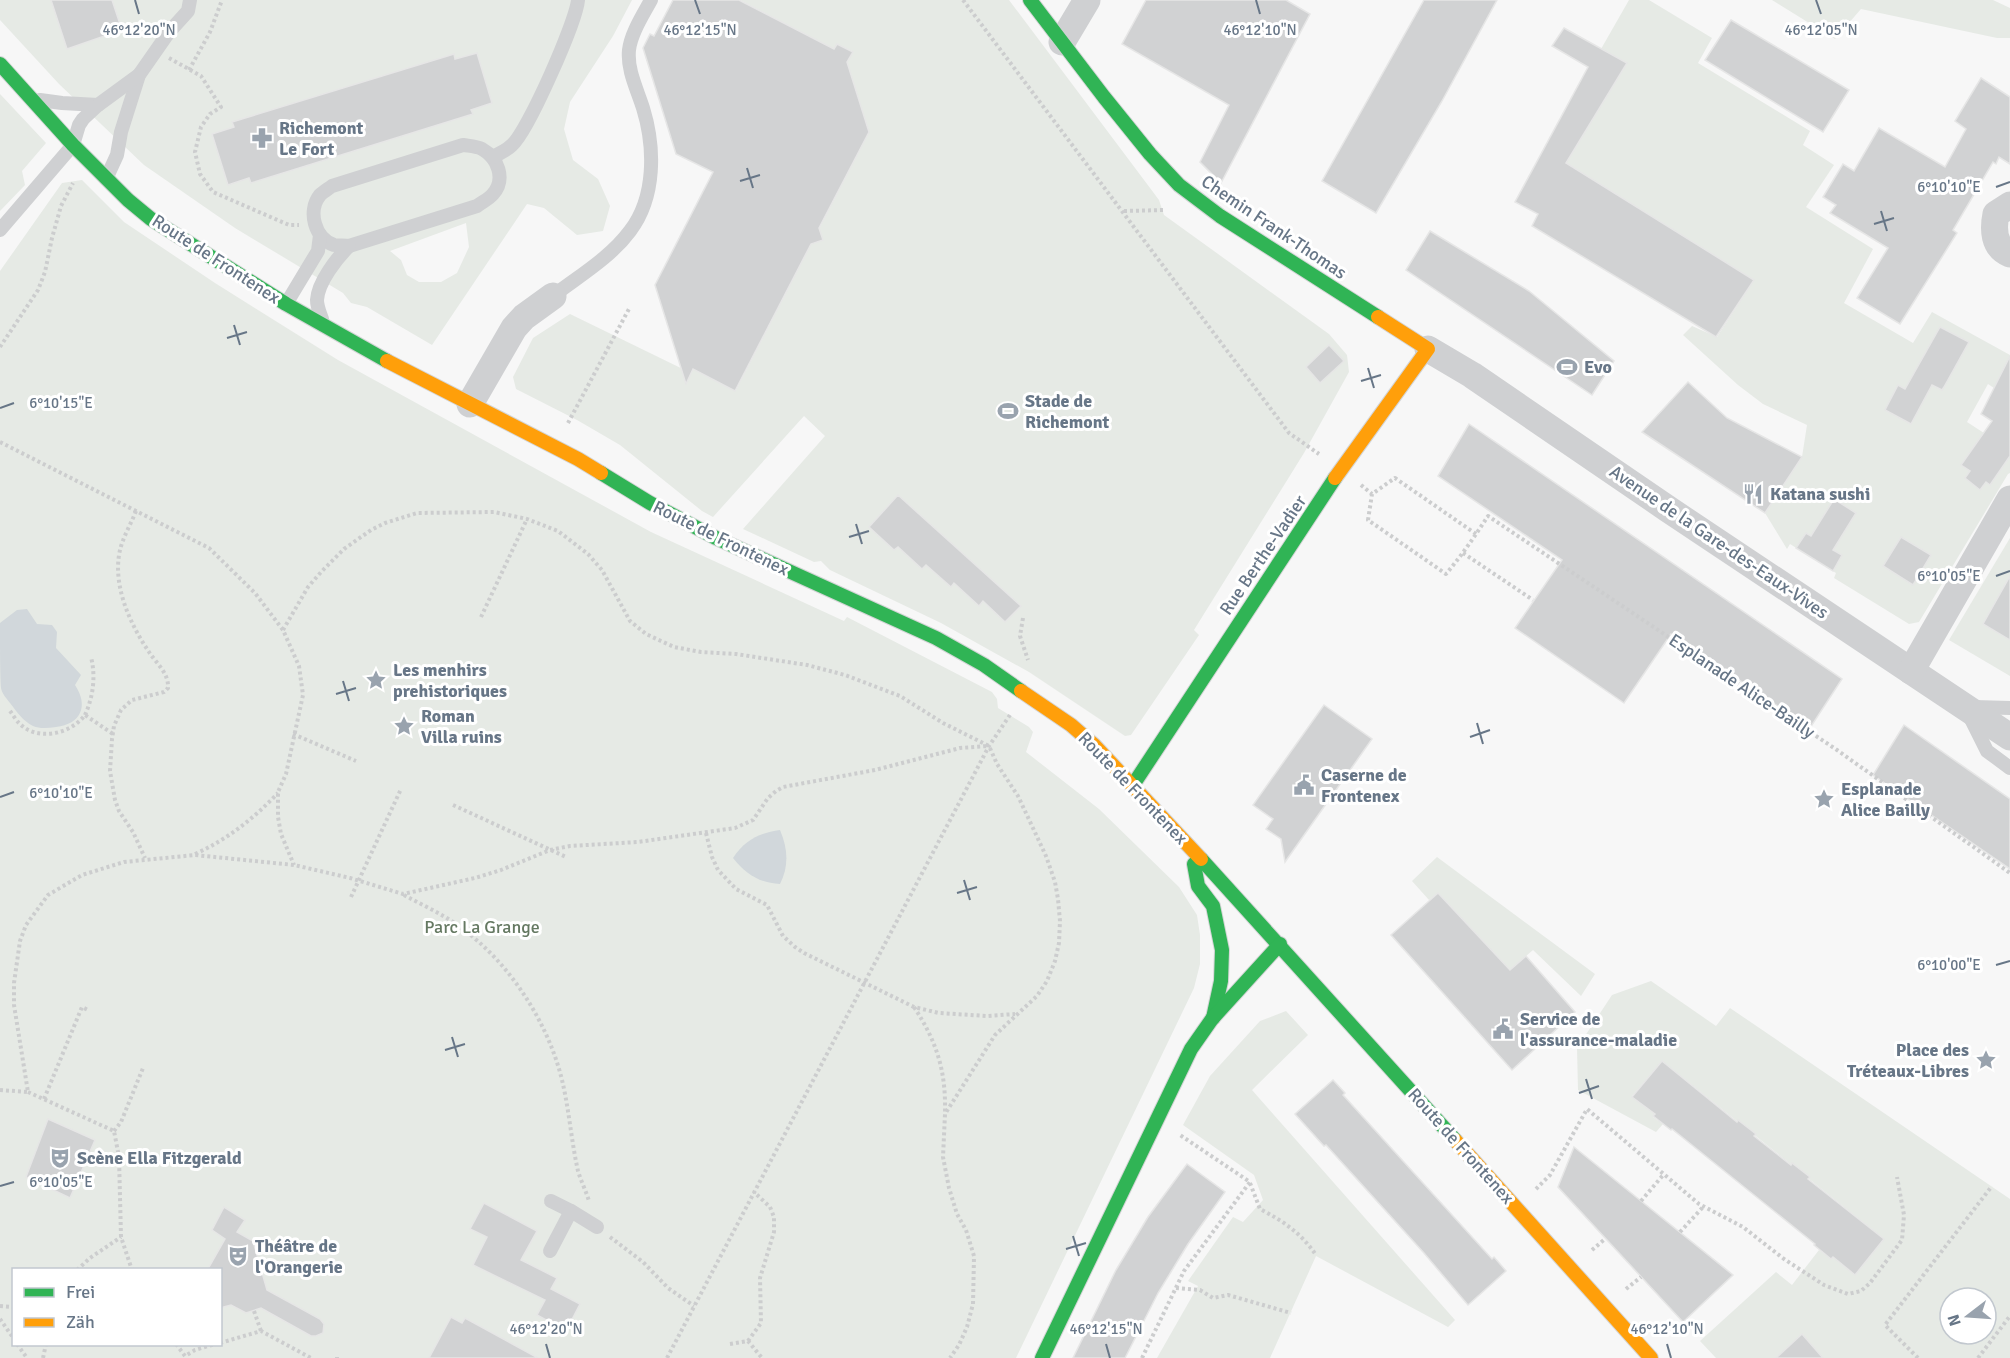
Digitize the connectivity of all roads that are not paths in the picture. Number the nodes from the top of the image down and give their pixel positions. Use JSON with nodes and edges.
{"nodes":[{"id":1,"x":190,"y":0,"type":"edge"},
{"id":2,"x":578,"y":0,"type":"edge"},
{"id":3,"x":651,"y":0,"type":"edge"},
{"id":4,"x":1030,"y":0,"type":"edge"},
{"id":5,"x":1087,"y":0,"type":"edge"},
{"id":6,"x":1062,"y":42,"type":"junction"},
{"id":7,"x":0,"y":64,"type":"edge"},
{"id":8,"x":139,"y":75,"type":"junction"},
{"id":9,"x":32,"y":98,"type":"junction"},
{"id":10,"x":98,"y":105,"type":"junction"},
{"id":11,"x":73,"y":145,"type":"junction"},
{"id":12,"x":492,"y":158,"type":"junction"},
{"id":13,"x":106,"y":179,"type":"junction"},
{"id":14,"x":2010,"y":205,"type":"edge"},
{"id":15,"x":0,"y":230,"type":"edge"},
{"id":16,"x":317,"y":230,"type":"junction"},
{"id":17,"x":349,"y":246,"type":"junction"},
{"id":18,"x":2010,"y":254,"type":"edge"},
{"id":19,"x":553,"y":296,"type":"joint"},
{"id":20,"x":286,"y":304,"type":"junction"},
{"id":21,"x":325,"y":327,"type":"junction"},
{"id":22,"x":1428,"y":349,"type":"junction"},
{"id":23,"x":470,"y":404,"type":"junction"},
{"id":24,"x":2010,"y":499,"type":"edge"},
{"id":25,"x":1911,"y":671,"type":"junction"},
{"id":26,"x":1966,"y":707,"type":"junction"},
{"id":27,"x":2010,"y":708,"type":"edge"},
{"id":28,"x":2010,"y":737,"type":"edge"},
{"id":29,"x":2010,"y":768,"type":"edge"},
{"id":30,"x":1133,"y":785,"type":"junction"},
{"id":31,"x":1190,"y":847,"type":"junction"},
{"id":32,"x":1280,"y":944,"type":"junction"},
{"id":33,"x":1212,"y":1019,"type":"junction"},
{"id":34,"x":551,"y":1201,"type":"dead end"},
{"id":35,"x":571,"y":1211,"type":"junction"},
{"id":36,"x":597,"y":1227,"type":"road end"},
{"id":37,"x":550,"y":1251,"type":"dead end"},
{"id":38,"x":1042,"y":1358,"type":"edge"},
{"id":39,"x":1651,"y":1358,"type":"edge"}],
"edges":[{"from":1,"to":8,"type":"lane"},
{"from":2,"to":12,"type":"lane"},
{"from":3,"to":19,"type":"lane"},
{"from":4,"to":6,"type":"main road","name":"Chemin Frank-Thomas"},
{"from":5,"to":6,"type":"street"},
{"from":6,"to":22,"type":"main road","name":"Chemin Frank-Thomas"},
{"from":7,"to":9,"type":"main road","name":"Route de Frontenex"},
{"from":8,"to":10,"type":"lane"},
{"from":8,"to":13,"type":"lane"},
{"from":9,"to":10,"type":"lane"},
{"from":9,"to":11,"type":"main road","name":"Route de Frontenex"},
{"from":10,"to":11,"type":"lane"},
{"from":11,"to":13,"type":"main road","name":"Route de Frontenex"},
{"from":11,"to":15,"type":"lane"},
{"from":12,"to":16,"type":"lane"},
{"from":12,"to":17,"type":"lane"},
{"from":13,"to":20,"type":"main road","name":"Route de Frontenex"},
{"from":14,"to":18,"type":"street"},
{"from":16,"to":17,"type":"lane"},
{"from":16,"to":20,"type":"lane"},
{"from":17,"to":21,"type":"lane"},
{"from":19,"to":23,"type":"street"},
{"from":20,"to":21,"type":"main road","name":"Route de Frontenex"},
{"from":21,"to":23,"type":"main road","name":"Route de Frontenex"},
{"from":22,"to":25,"type":"street","name":"Avenue de la Gare-des-Eaux-Vives"},
{"from":22,"to":30,"type":"main road","name":"Rue Berthe-Vadier"},
{"from":23,"to":30,"type":"main road","name":"Route de Frontenex"},
{"from":24,"to":25,"type":"street"},
{"from":25,"to":26,"type":"street","name":"Avenue de la Gare-des-Eaux-Vives"},
{"from":26,"to":27,"type":"lane"},
{"from":26,"to":28,"type":"street","name":"Avenue de la Gare-des-Eaux-Vives"},
{"from":26,"to":29,"type":"lane"},
{"from":30,"to":31,"type":"main road","name":"Route de Frontenex"},
{"from":31,"to":32,"type":"main road","name":"Route de Frontenex"},
{"from":31,"to":33,"type":"main road"},
{"from":32,"to":33,"type":"main road"},
{"from":32,"to":39,"type":"main road","name":"Route de Frontenex"},
{"from":33,"to":38,"type":"main road"},
{"from":34,"to":35,"type":"lane"},
{"from":35,"to":36,"type":"lane"},
{"from":35,"to":37,"type":"lane"}]}
